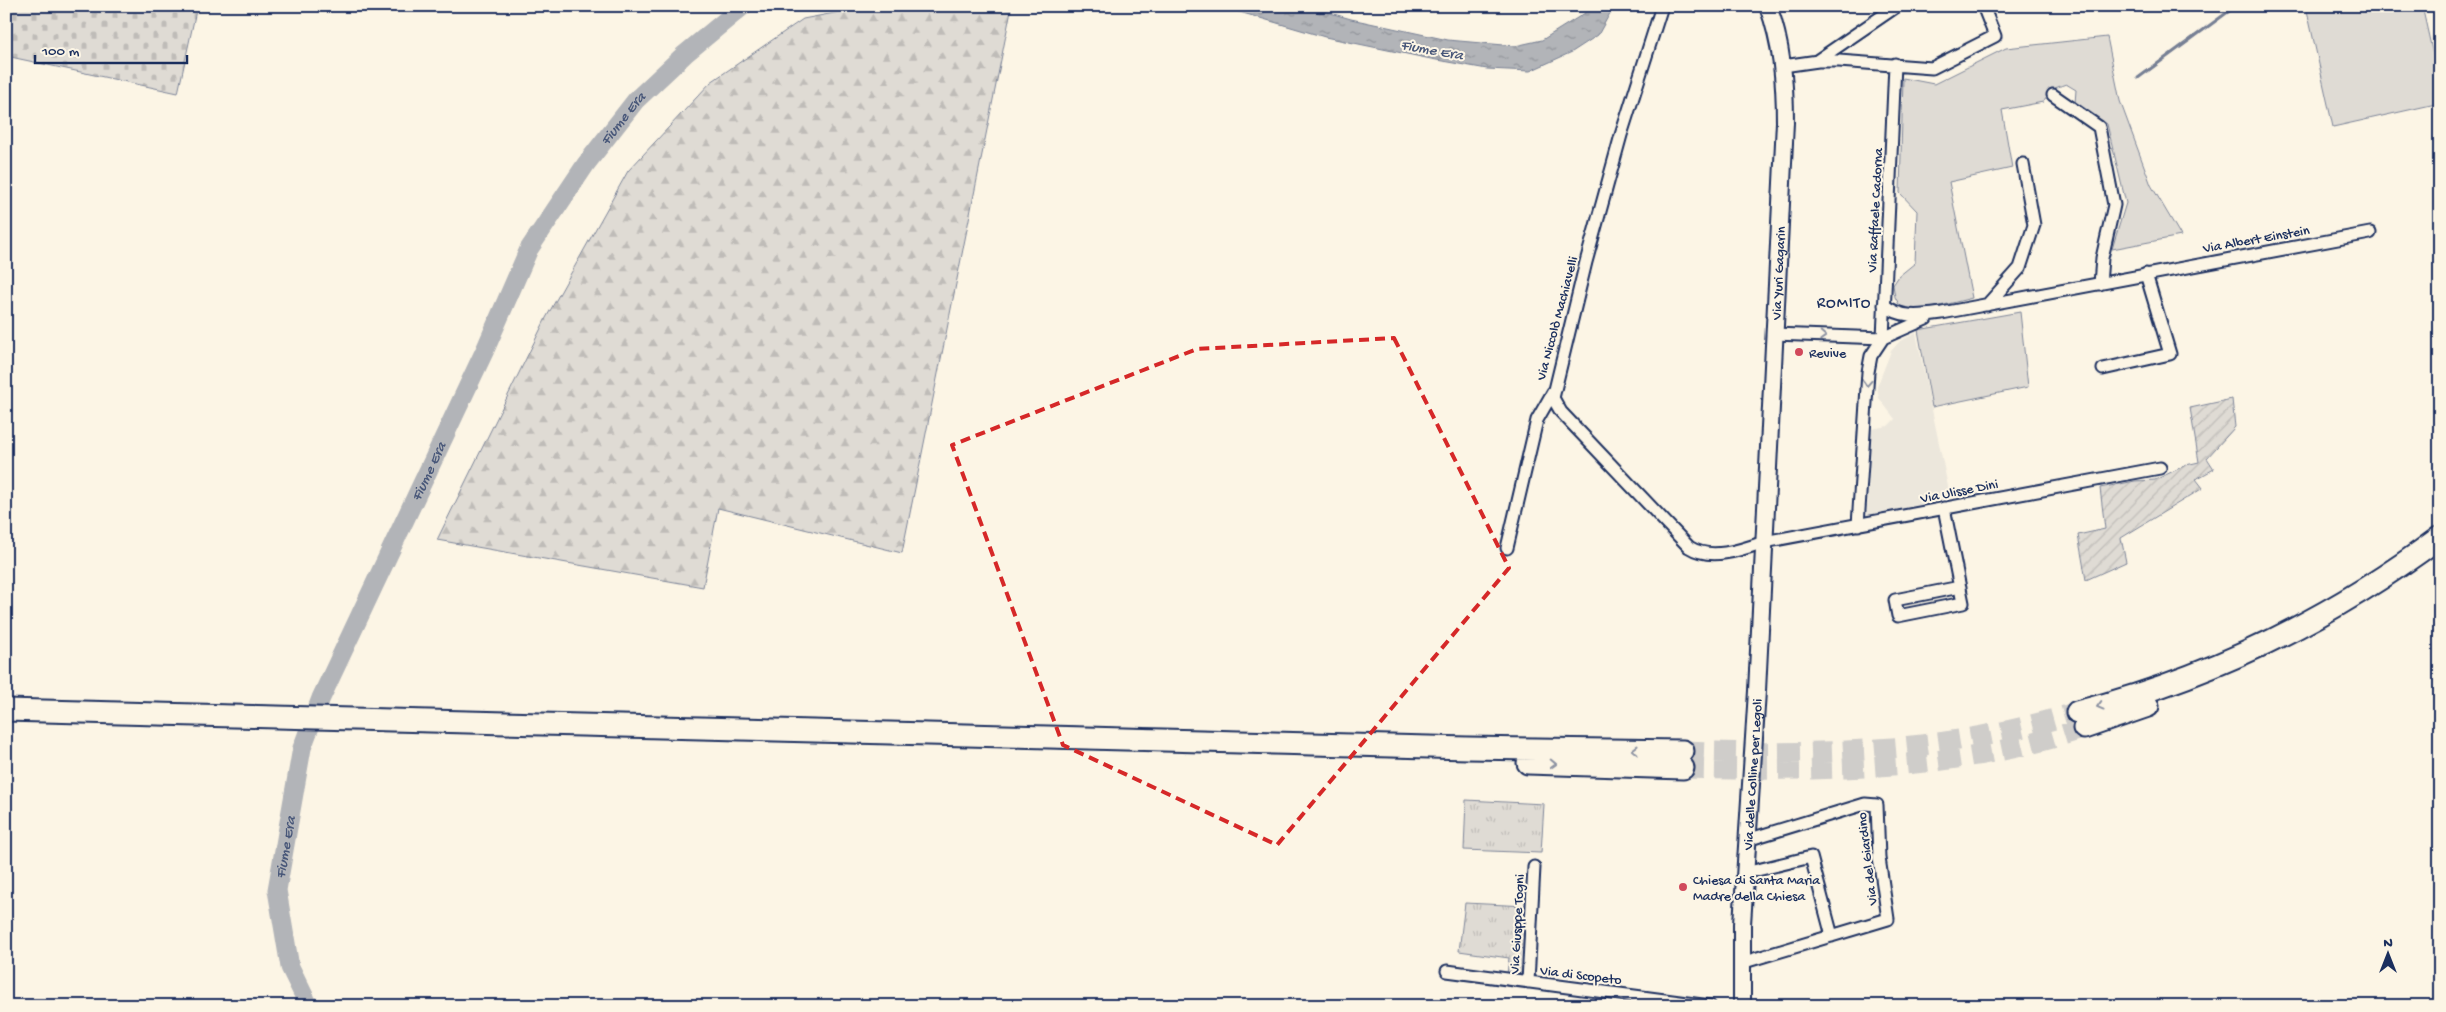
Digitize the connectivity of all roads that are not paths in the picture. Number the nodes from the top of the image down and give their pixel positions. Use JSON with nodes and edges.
{"nodes":[{"id":1,"x":1662,"y":6,"type":"edge"},
{"id":2,"x":1768,"y":6,"type":"edge"},
{"id":3,"x":1897,"y":6,"type":"edge"},
{"id":4,"x":1983,"y":6,"type":"edge"},
{"id":5,"x":1818,"y":61,"type":"junction"},
{"id":6,"x":1895,"y":64,"type":"junction"},
{"id":7,"x":1783,"y":66,"type":"junction"},
{"id":8,"x":2054,"y":95,"type":"dead end"},
{"id":9,"x":2023,"y":164,"type":"dead end"},
{"id":10,"x":2370,"y":233,"type":"dead end"},
{"id":11,"x":2146,"y":274,"type":"junction"},
{"id":12,"x":2100,"y":284,"type":"junction"},
{"id":13,"x":1884,"y":305,"type":"junction"},
{"id":14,"x":1988,"y":305,"type":"junction"},
{"id":15,"x":1942,"y":313,"type":"junction"},
{"id":16,"x":1774,"y":334,"type":"junction"},
{"id":17,"x":1883,"y":338,"type":"junction"},
{"id":18,"x":2103,"y":369,"type":"dead end"},
{"id":19,"x":1553,"y":392,"type":"junction"},
{"id":20,"x":2160,"y":468,"type":"dead end"},
{"id":21,"x":1944,"y":508,"type":"junction"},
{"id":22,"x":1858,"y":525,"type":"junction"},
{"id":23,"x":2440,"y":537,"type":"edge"},
{"id":24,"x":1764,"y":542,"type":"junction"},
{"id":25,"x":1508,"y":548,"type":"dead end"},
{"id":26,"x":2440,"y":553,"type":"edge"},
{"id":27,"x":1960,"y":587,"type":"junction"},
{"id":28,"x":6,"y":710,"type":"edge"},
{"id":29,"x":6,"y":722,"type":"edge"},
{"id":30,"x":526,"y":730,"type":"junction"},
{"id":31,"x":1683,"y":760,"type":"tunnel mouth"},
{"id":32,"x":1747,"y":840,"type":"junction"},
{"id":33,"x":1534,"y":867,"type":"dead end"},
{"id":34,"x":1745,"y":873,"type":"junction"},
{"id":35,"x":1832,"y":936,"type":"junction"},
{"id":36,"x":1741,"y":963,"type":"junction"},
{"id":37,"x":1447,"y":971,"type":"dead end"},
{"id":38,"x":1528,"y":982,"type":"junction"},
{"id":39,"x":1710,"y":1006,"type":"edge"},
{"id":40,"x":1742,"y":1006,"type":"edge"}],
"edges":[{"from":1,"to":19,"type":"street","name":"Via Niccolò Machiavelli"},
{"from":2,"to":7,"type":"street","name":"Via Yuri Gagarin"},
{"from":3,"to":5,"type":"street"},
{"from":4,"to":6,"type":"street"},
{"from":5,"to":6,"type":"street"},
{"from":5,"to":7,"type":"street"},
{"from":6,"to":13,"type":"street","name":"Via Raffaele Cadorna"},
{"from":7,"to":16,"type":"street","name":"Via Yuri Gagarin"},
{"from":8,"to":12,"type":"street"},
{"from":9,"to":14,"type":"street"},
{"from":10,"to":11,"type":"street","name":"Via Albert Einstein"},
{"from":11,"to":12,"type":"street","name":"Via Albert Einstein"},
{"from":11,"to":18,"type":"street"},
{"from":12,"to":14,"type":"street","name":"Via Albert Einstein"},
{"from":13,"to":15,"type":"street","name":"Via Albert Einstein"},
{"from":13,"to":17,"type":"street","name":"Via Raffaele Cadorna"},
{"from":14,"to":15,"type":"street","name":"Via Albert Einstein"},
{"from":15,"to":17,"type":"street","name":"Via Albert Einstein"},
{"from":16,"to":17,"type":"street","one_way":true},
{"from":16,"to":24,"type":"street","name":"Via Yuri Gagarin"},
{"from":17,"to":22,"type":"street","name":"Via Raffaele Cadorna","one_way":true},
{"from":19,"to":24,"type":"street","name":"Via Niccolò Machiavelli"},
{"from":19,"to":25,"type":"street"},
{"from":20,"to":21,"type":"street","name":"Via Ulisse Dini"},
{"from":21,"to":22,"type":"street","name":"Via Ulisse Dini"},
{"from":21,"to":27,"type":"street"},
{"from":22,"to":24,"type":"street","name":"Via Ulisse Dini"},
{"from":23,"to":26,"type":"highway","one_way":true},
{"from":24,"to":32,"type":"street","name":"Via delle Colline per Legoli"},
{"from":27,"to":27,"type":"street"},
{"from":28,"to":30,"type":"highway"},
{"from":29,"to":30,"type":"highway"},
{"from":30,"to":31,"type":"highway"},
{"from":32,"to":34,"type":"street","name":"Via delle Colline per Legoli"},
{"from":32,"to":35,"type":"street","name":"Via del Giardino"},
{"from":33,"to":38,"type":"street","name":"Via Giusppe Togni"},
{"from":34,"to":35,"type":"street"},
{"from":34,"to":36,"type":"street","name":"Via delle Colline per Legoli"},
{"from":35,"to":36,"type":"street","name":"Via del Giardino"},
{"from":36,"to":40,"type":"street","name":"Via delle Colline per Legoli"},
{"from":37,"to":38,"type":"street","name":"Via di Scopeto"},
{"from":38,"to":39,"type":"street","name":"Via di Scopeto"}]}
